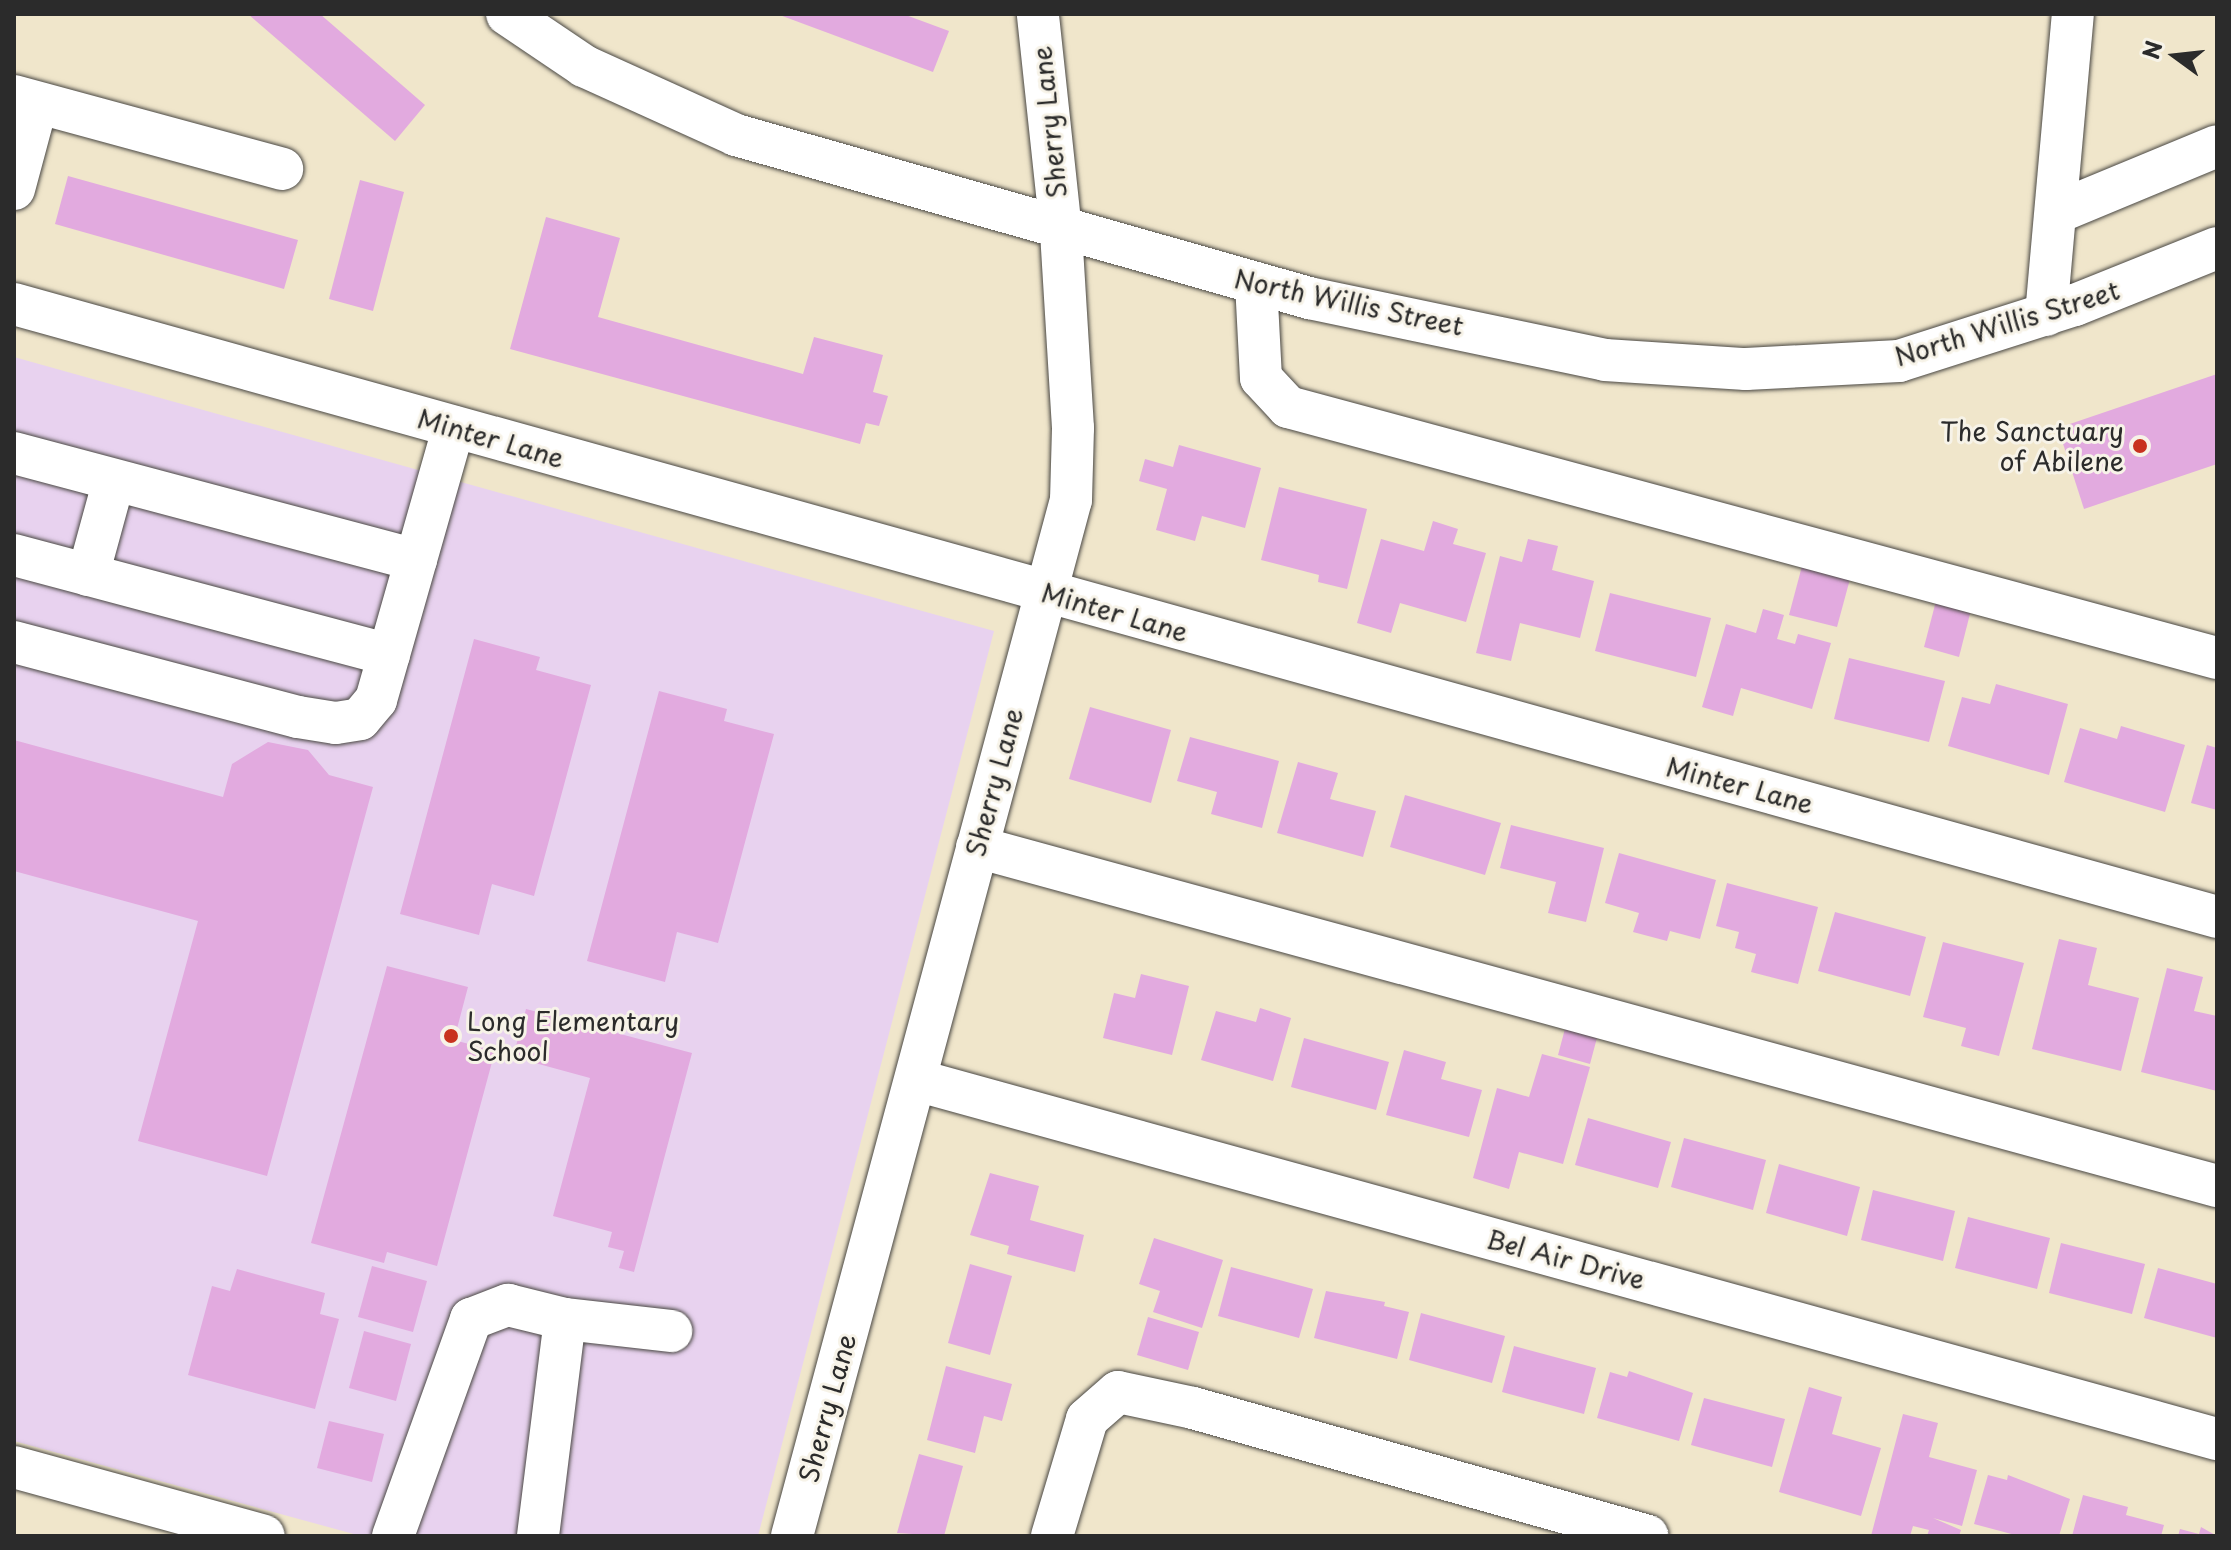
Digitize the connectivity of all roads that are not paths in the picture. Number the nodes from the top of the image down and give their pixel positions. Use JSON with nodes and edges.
{"nodes":[{"id":1,"x":507,"y":14,"type":"edge"},
{"id":2,"x":1038,"y":14,"type":"edge"},
{"id":3,"x":2073,"y":14,"type":"edge"},
{"id":4,"x":26,"y":99,"type":"edge"},
{"id":5,"x":2217,"y":146,"type":"edge"},
{"id":6,"x":282,"y":169,"type":"dead end"},
{"id":7,"x":14,"y":189,"type":"edge"},
{"id":8,"x":2058,"y":212,"type":"junction"},
{"id":9,"x":1061,"y":231,"type":"junction"},
{"id":10,"x":2217,"y":248,"type":"edge"},
{"id":11,"x":1256,"y":283,"type":"junction"},
{"id":12,"x":14,"y":304,"type":"edge"},
{"id":13,"x":2046,"y":315,"type":"junction"},
{"id":14,"x":454,"y":427,"type":"junction"},
{"id":15,"x":14,"y":453,"type":"edge"},
{"id":16,"x":114,"y":480,"type":"junction"},
{"id":17,"x":14,"y":555,"type":"edge"},
{"id":18,"x":416,"y":560,"type":"junction"},
{"id":19,"x":88,"y":575,"type":"junction"},
{"id":20,"x":1045,"y":593,"type":"junction"},
{"id":21,"x":14,"y":642,"type":"edge"},
{"id":22,"x":389,"y":655,"type":"junction"},
{"id":23,"x":2217,"y":658,"type":"edge"},
{"id":24,"x":977,"y":847,"type":"junction"},
{"id":25,"x":2217,"y":917,"type":"edge"},
{"id":26,"x":916,"y":1080,"type":"junction"},
{"id":27,"x":2217,"y":1186,"type":"edge"},
{"id":28,"x":565,"y":1319,"type":"junction"},
{"id":29,"x":671,"y":1331,"type":"dead end"},
{"id":30,"x":2217,"y":1439,"type":"edge"},
{"id":31,"x":14,"y":1467,"type":"edge"},
{"id":32,"x":264,"y":1536,"type":"edge"},
{"id":33,"x":393,"y":1536,"type":"edge"},
{"id":34,"x":538,"y":1536,"type":"edge"},
{"id":35,"x":792,"y":1536,"type":"edge"},
{"id":36,"x":1052,"y":1536,"type":"edge"},
{"id":37,"x":1647,"y":1536,"type":"edge"}],
"edges":[{"from":1,"to":9,"type":"street","name":"North Willis Street"},
{"from":2,"to":9,"type":"street","name":"Sherry Lane"},
{"from":3,"to":8,"type":"street"},
{"from":4,"to":6,"type":"street"},
{"from":4,"to":7,"type":"street"},
{"from":5,"to":8,"type":"street"},
{"from":8,"to":13,"type":"street"},
{"from":9,"to":11,"type":"street","name":"North Willis Street"},
{"from":9,"to":20,"type":"street","name":"Sherry Lane"},
{"from":10,"to":13,"type":"street","name":"North Willis Street"},
{"from":11,"to":13,"type":"street","name":"North Willis Street"},
{"from":11,"to":23,"type":"street"},
{"from":12,"to":14,"type":"street","name":"Minter Lane"},
{"from":14,"to":18,"type":"street"},
{"from":14,"to":20,"type":"street","name":"Minter Lane"},
{"from":15,"to":16,"type":"street"},
{"from":16,"to":18,"type":"street"},
{"from":16,"to":19,"type":"street"},
{"from":17,"to":19,"type":"street"},
{"from":18,"to":22,"type":"street"},
{"from":19,"to":22,"type":"street"},
{"from":20,"to":24,"type":"street","name":"Sherry Lane"},
{"from":20,"to":25,"type":"street","name":"Minter Lane"},
{"from":21,"to":22,"type":"street"},
{"from":24,"to":26,"type":"street","name":"Sherry Lane"},
{"from":24,"to":27,"type":"street"},
{"from":26,"to":30,"type":"street","name":"Bel Air Drive"},
{"from":26,"to":35,"type":"street","name":"Sherry Lane"},
{"from":28,"to":29,"type":"street"},
{"from":28,"to":33,"type":"street"},
{"from":28,"to":34,"type":"street"},
{"from":31,"to":32,"type":"street"},
{"from":36,"to":37,"type":"street"}]}
